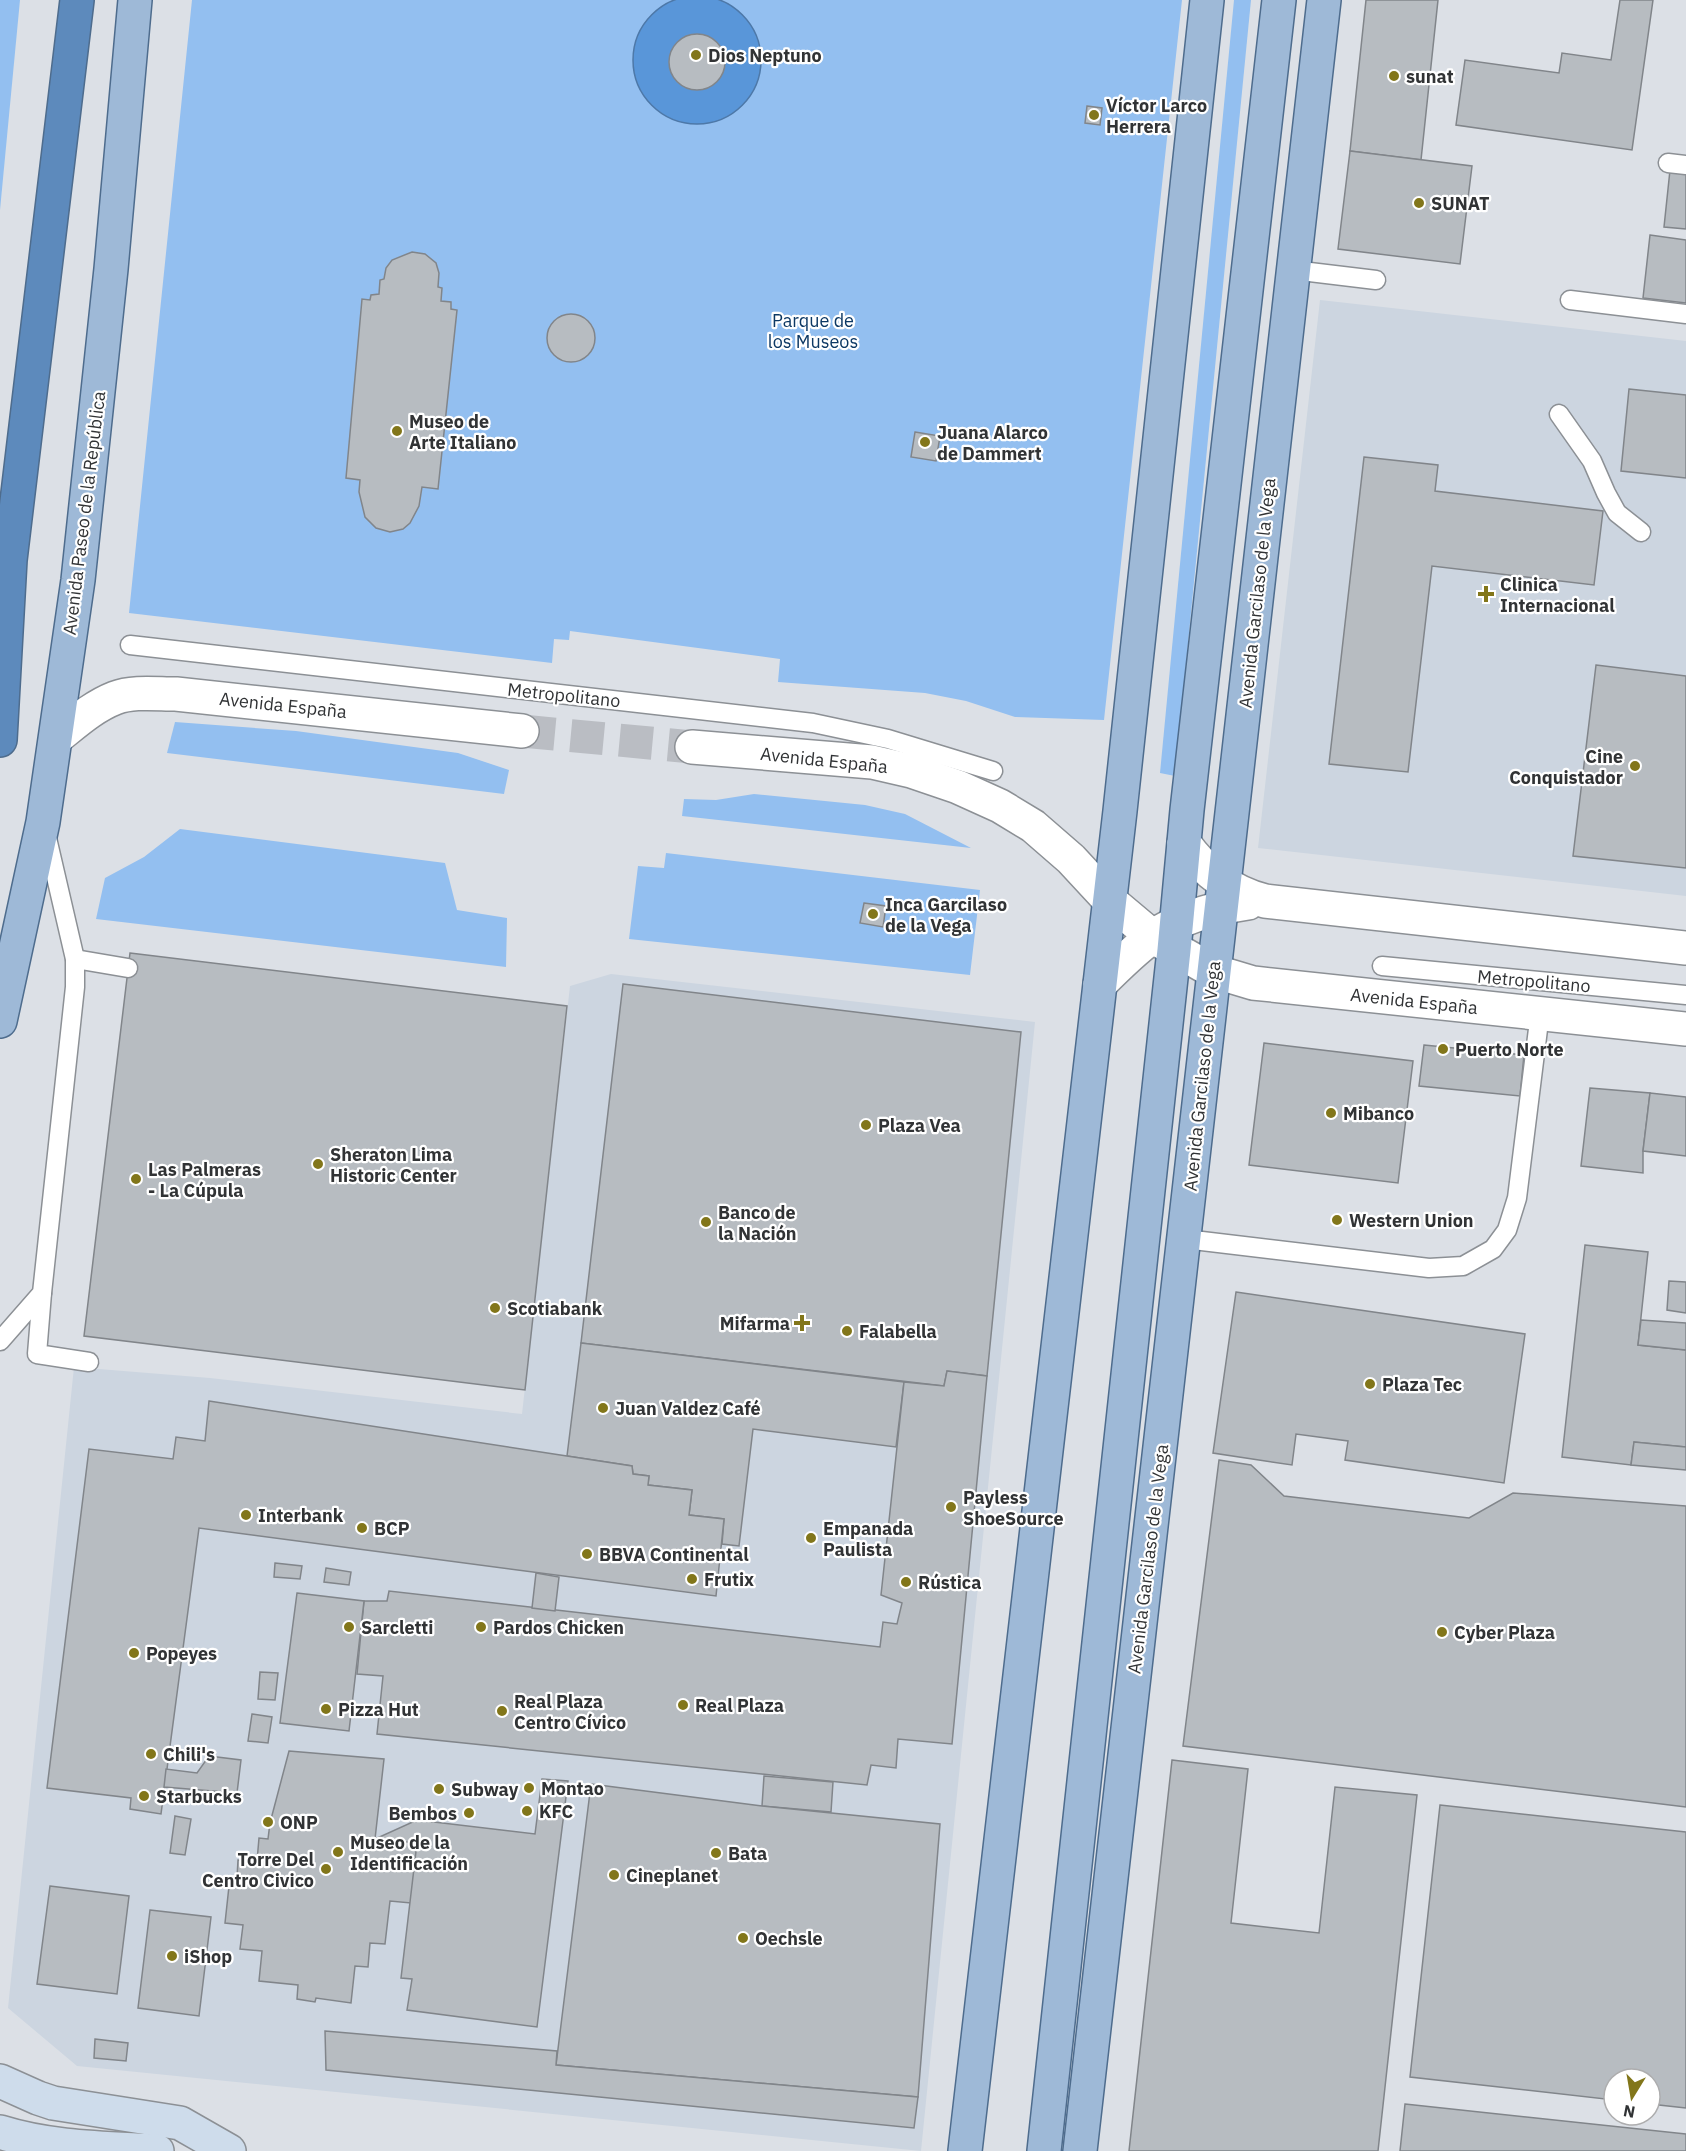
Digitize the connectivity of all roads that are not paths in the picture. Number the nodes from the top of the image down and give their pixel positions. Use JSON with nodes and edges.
{"nodes":[{"id":1,"x":77,"y":0,"type":"edge"},
{"id":2,"x":135,"y":0,"type":"edge"},
{"id":3,"x":1207,"y":0,"type":"edge"},
{"id":4,"x":1279,"y":0,"type":"edge"},
{"id":5,"x":1323,"y":0,"type":"edge"},
{"id":6,"x":1293,"y":270,"type":"junction"},
{"id":7,"x":1376,"y":280,"type":"dead end"},
{"id":8,"x":1570,"y":300,"type":"dead end"},
{"id":9,"x":1686,"y":314,"type":"edge"},
{"id":10,"x":1559,"y":414,"type":"dead end"},
{"id":11,"x":1641,"y":532,"type":"dead end"},
{"id":12,"x":130,"y":645,"type":"dead end"},
{"id":13,"x":522,"y":731,"type":"tunnel mouth"},
{"id":14,"x":56,"y":738,"type":"junction"},
{"id":15,"x":0,"y":740,"type":"edge"},
{"id":16,"x":692,"y":747,"type":"tunnel mouth"},
{"id":17,"x":993,"y":771,"type":"dead end"},
{"id":18,"x":1236,"y":779,"type":"junction"},
{"id":19,"x":1187,"y":810,"type":"junction"},
{"id":20,"x":43,"y":822,"type":"junction"},
{"id":21,"x":1184,"y":843,"type":"junction"},
{"id":22,"x":1222,"y":896,"type":"junction"},
{"id":23,"x":1109,"y":900,"type":"junction"},
{"id":24,"x":1167,"y":937,"type":"junction"},
{"id":25,"x":1686,"y":948,"type":"edge"},
{"id":26,"x":75,"y":959,"type":"junction"},
{"id":27,"x":1382,"y":966,"type":"dead end"},
{"id":28,"x":128,"y":968,"type":"dead end"},
{"id":29,"x":1213,"y":971,"type":"junction"},
{"id":30,"x":1100,"y":984,"type":"junction"},
{"id":31,"x":1686,"y":995,"type":"edge"},
{"id":32,"x":1540,"y":1013,"type":"junction"},
{"id":33,"x":0,"y":1021,"type":"edge"},
{"id":34,"x":1686,"y":1029,"type":"edge"},
{"id":35,"x":1185,"y":1239,"type":"junction"},
{"id":36,"x":42,"y":1293,"type":"junction"},
{"id":37,"x":0,"y":1341,"type":"edge"},
{"id":38,"x":89,"y":1362,"type":"dead end"},
{"id":39,"x":0,"y":2080,"type":"edge"},
{"id":40,"x":0,"y":2132,"type":"edge"},
{"id":41,"x":157,"y":2151,"type":"edge"},
{"id":42,"x":229,"y":2151,"type":"edge"},
{"id":43,"x":964,"y":2151,"type":"edge"},
{"id":44,"x":1044,"y":2151,"type":"edge"},
{"id":45,"x":1080,"y":2151,"type":"edge"}],
"edges":[{"from":1,"to":15,"type":"highway"},
{"from":2,"to":14,"type":"main road","name":"Avenida Paseo de la República"},
{"from":3,"to":23,"type":"main road"},
{"from":4,"to":19,"type":"main road"},
{"from":5,"to":6,"type":"main road","name":"Avenida Garcilaso de la Vega"},
{"from":6,"to":7,"type":"lane"},
{"from":6,"to":18,"type":"main road","name":"Avenida Garcilaso de la Vega"},
{"from":8,"to":9,"type":"lane"},
{"from":10,"to":11,"type":"lane"},
{"from":12,"to":17,"type":"lane","name":"Metropolitano"},
{"from":13,"to":14,"type":"street","name":"Avenida España"},
{"from":14,"to":20,"type":"main road","name":"Avenida Paseo de la República"},
{"from":16,"to":23,"type":"street","name":"Avenida España"},
{"from":18,"to":19,"type":"main road"},
{"from":18,"to":22,"type":"main road","name":"Avenida Garcilaso de la Vega"},
{"from":19,"to":21,"type":"main road"},
{"from":20,"to":26,"type":"lane"},
{"from":20,"to":33,"type":"main road","name":"Avenida Paseo de la República"},
{"from":21,"to":22,"type":"street"},
{"from":21,"to":24,"type":"main road"},
{"from":22,"to":24,"type":"street"},
{"from":22,"to":25,"type":"street"},
{"from":22,"to":29,"type":"main road","name":"Avenida Garcilaso de la Vega"},
{"from":23,"to":24,"type":"street","name":"Avenida España"},
{"from":23,"to":30,"type":"main road"},
{"from":24,"to":29,"type":"street","name":"Avenida España"},
{"from":24,"to":30,"type":"street"},
{"from":24,"to":44,"type":"main road"},
{"from":26,"to":28,"type":"lane"},
{"from":26,"to":36,"type":"lane"},
{"from":27,"to":31,"type":"lane","name":"Metropolitano"},
{"from":29,"to":32,"type":"street","name":"Avenida España"},
{"from":29,"to":35,"type":"main road","name":"Avenida Garcilaso de la Vega"},
{"from":30,"to":43,"type":"main road"},
{"from":32,"to":34,"type":"street","name":"Avenida España"},
{"from":32,"to":35,"type":"lane"},
{"from":35,"to":45,"type":"main road","name":"Avenida Garcilaso de la Vega"},
{"from":36,"to":37,"type":"lane"},
{"from":36,"to":38,"type":"lane"},
{"from":39,"to":42,"type":"main road"},
{"from":40,"to":41,"type":"main road"}]}
